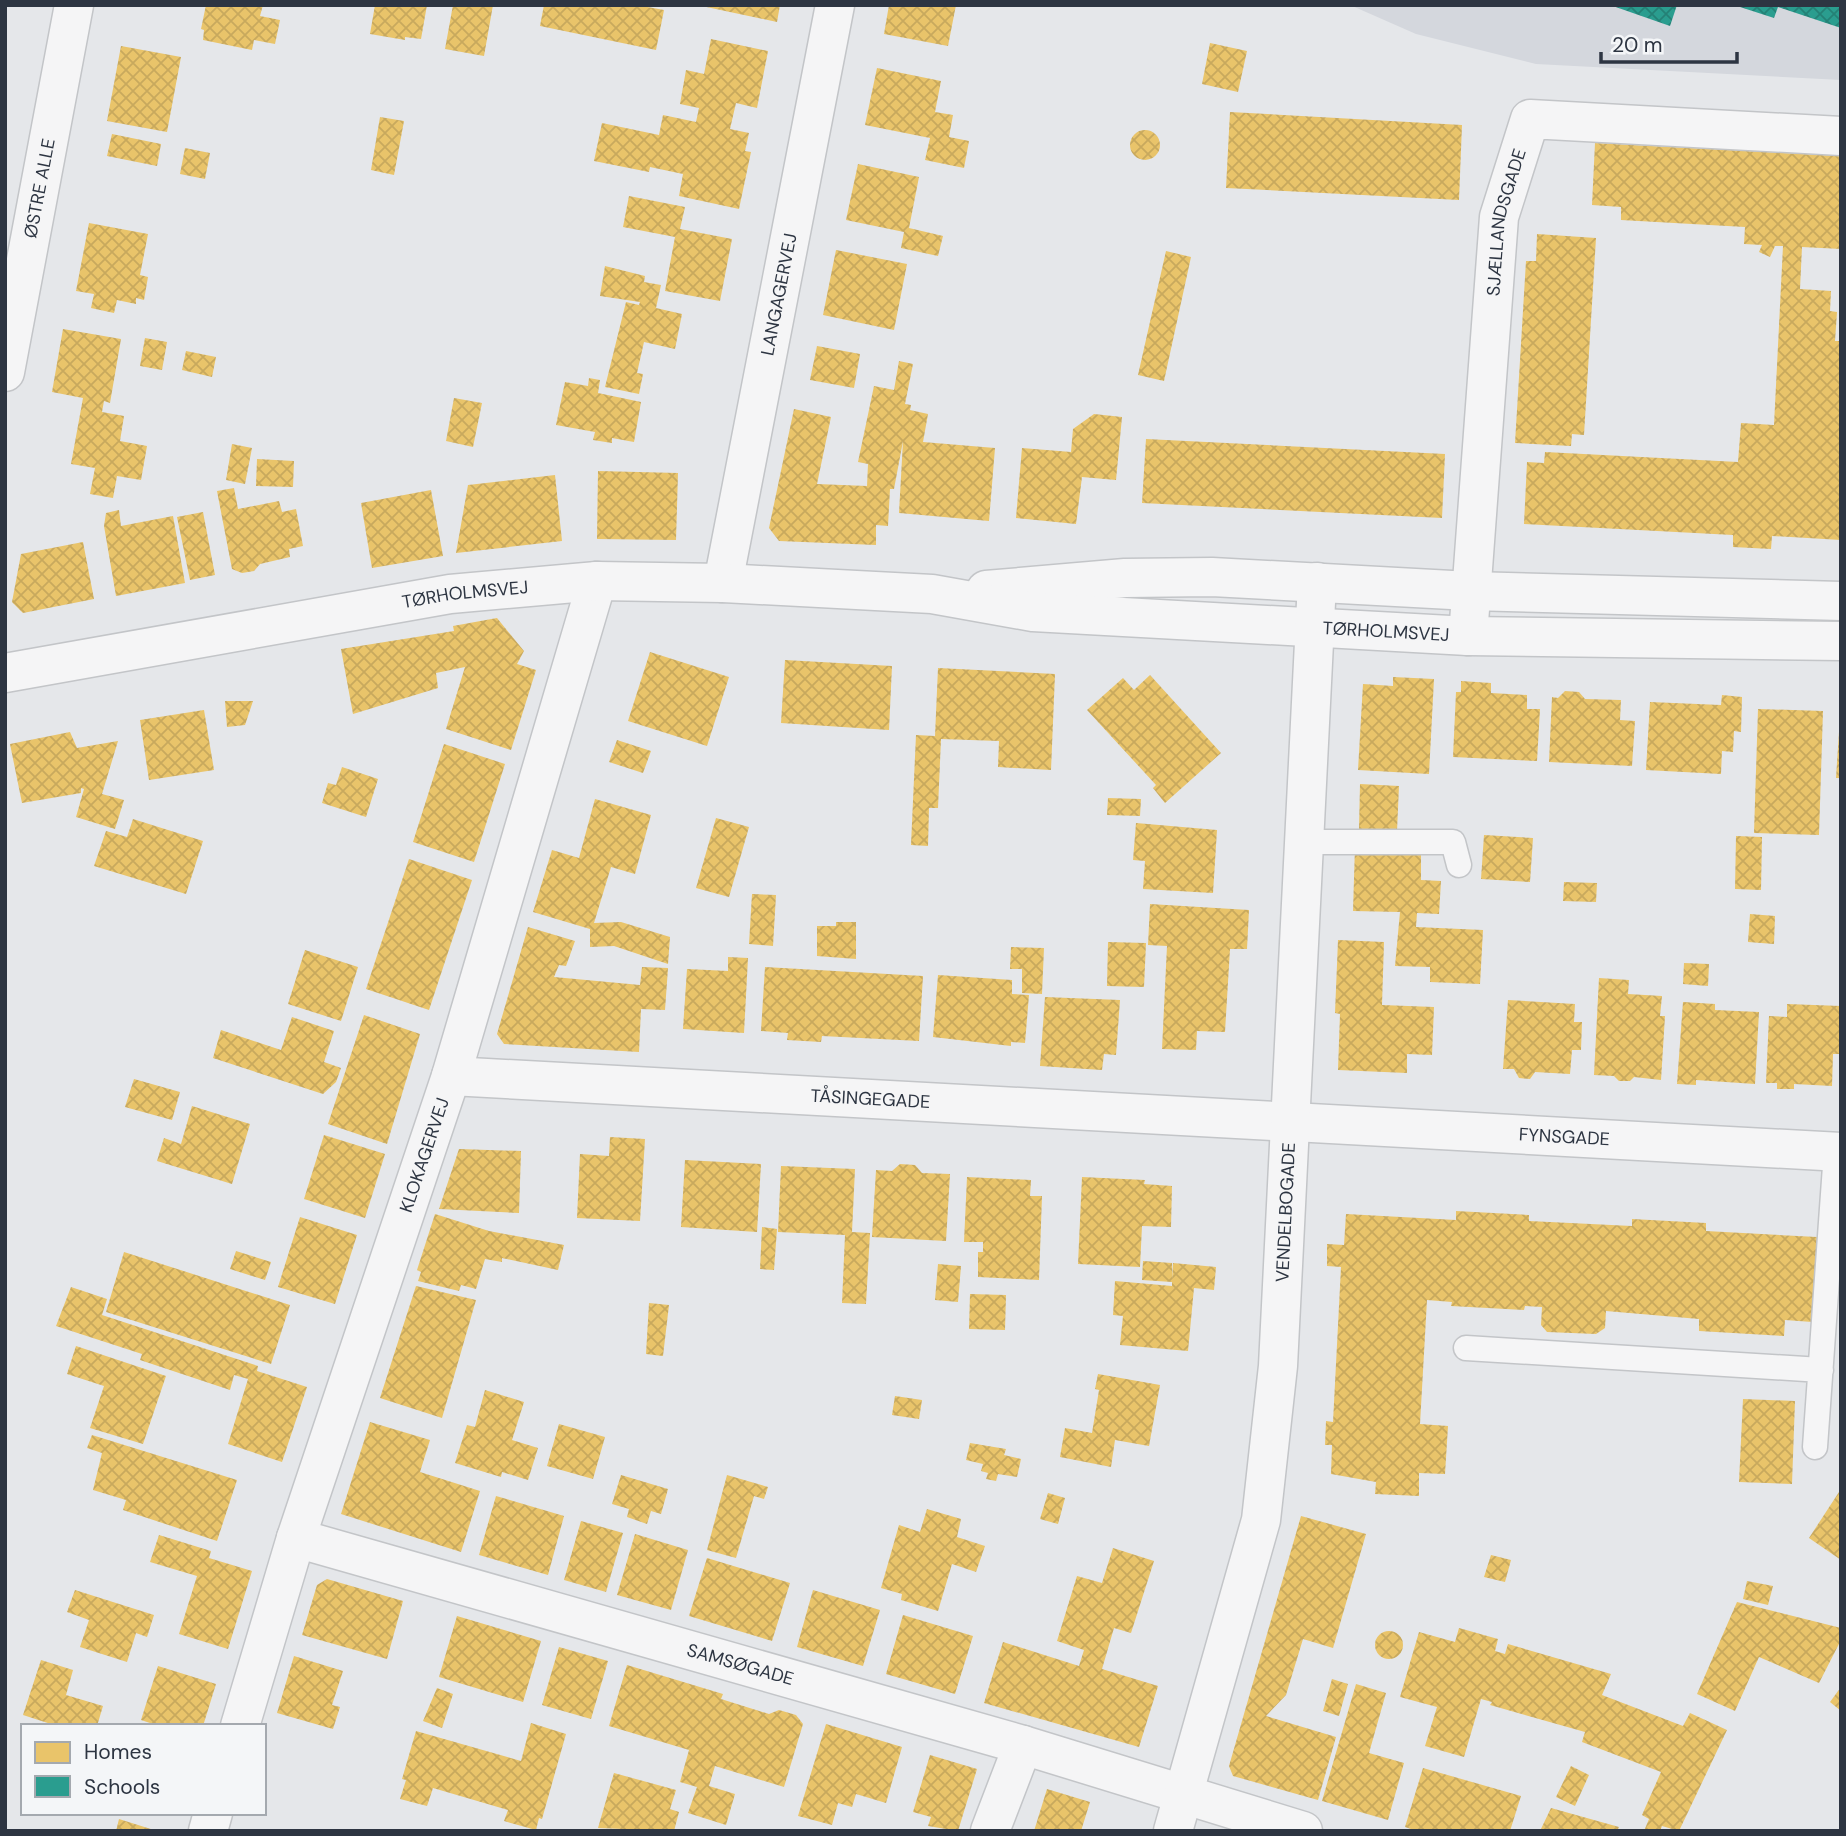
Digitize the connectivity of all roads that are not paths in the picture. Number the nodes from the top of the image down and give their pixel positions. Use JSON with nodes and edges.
{"nodes":[{"id":1,"x":74,"y":5,"type":"edge"},
{"id":2,"x":835,"y":5,"type":"edge"},
{"id":3,"x":1841,"y":136,"type":"edge"},
{"id":4,"x":5,"y":372,"type":"edge"},
{"id":5,"x":597,"y":581,"type":"junction"},
{"id":6,"x":1317,"y":582,"type":"junction"},
{"id":7,"x":723,"y":583,"type":"junction"},
{"id":8,"x":1470,"y":591,"type":"junction"},
{"id":9,"x":932,"y":594,"type":"junction"},
{"id":10,"x":1841,"y":601,"type":"edge"},
{"id":11,"x":1314,"y":627,"type":"junction"},
{"id":12,"x":1468,"y":636,"type":"junction"},
{"id":13,"x":1841,"y":641,"type":"edge"},
{"id":14,"x":5,"y":673,"type":"edge"},
{"id":15,"x":1304,"y":842,"type":"junction"},
{"id":16,"x":1459,"y":865,"type":"dead end"},
{"id":17,"x":451,"y":1076,"type":"junction"},
{"id":18,"x":1289,"y":1124,"type":"junction"},
{"id":19,"x":1838,"y":1152,"type":"edge"},
{"id":20,"x":1466,"y":1348,"type":"dead end"},
{"id":21,"x":1821,"y":1370,"type":"junction"},
{"id":22,"x":1815,"y":1447,"type":"dead end"},
{"id":23,"x":296,"y":1538,"type":"junction"},
{"id":24,"x":241,"y":1724,"type":"edge"},
{"id":25,"x":1023,"y":1745,"type":"junction"},
{"id":26,"x":1183,"y":1794,"type":"junction"},
{"id":27,"x":990,"y":1831,"type":"edge"},
{"id":28,"x":1173,"y":1831,"type":"edge"},
{"id":29,"x":1303,"y":1831,"type":"edge"}],
"edges":[{"from":1,"to":4,"type":"street","name":"ØSTRE ALLE"},
{"from":2,"to":7,"type":"street","name":"LANGAGERVEJ"},
{"from":3,"to":8,"type":"street","name":"SJÆLLANDSGADE"},
{"from":5,"to":7,"type":"street","name":"TØRHOLMSVEJ"},
{"from":5,"to":14,"type":"street","name":"TØRHOLMSVEJ"},
{"from":5,"to":17,"type":"street","name":"KLOKAGERVEJ"},
{"from":6,"to":8,"type":"street","name":"TØRHOLMSVEJ"},
{"from":6,"to":9,"type":"street","name":"TØRHOLMSVEJ"},
{"from":6,"to":11,"type":"street","name":"VENDELBOGADE"},
{"from":7,"to":9,"type":"street","name":"TØRHOLMSVEJ"},
{"from":8,"to":10,"type":"street","name":"TØRHOLMSVEJ"},
{"from":8,"to":12,"type":"street","name":"SJÆLLANDSGADE"},
{"from":9,"to":11,"type":"street","name":"TØRHOLMSVEJ"},
{"from":11,"to":12,"type":"street","name":"TØRHOLMSVEJ"},
{"from":11,"to":15,"type":"street","name":"VENDELBOGADE"},
{"from":12,"to":13,"type":"street","name":"TØRHOLMSVEJ"},
{"from":15,"to":16,"type":"lane"},
{"from":15,"to":18,"type":"street","name":"VENDELBOGADE"},
{"from":17,"to":18,"type":"street","name":"TÅSINGEGADE"},
{"from":17,"to":23,"type":"street","name":"KLOKAGERVEJ"},
{"from":18,"to":19,"type":"street","name":"FYNSGADE"},
{"from":18,"to":26,"type":"street","name":"VENDELBOGADE"},
{"from":19,"to":21,"type":"lane"},
{"from":20,"to":21,"type":"lane"},
{"from":21,"to":22,"type":"lane"},
{"from":23,"to":24,"type":"street","name":"KLOKAGERVEJ"},
{"from":23,"to":25,"type":"street","name":"SAMSØGADE"},
{"from":25,"to":26,"type":"street","name":"SAMSØGADE"},
{"from":25,"to":27,"type":"street"},
{"from":26,"to":28,"type":"street","name":"VENDELBOGADE"},
{"from":26,"to":29,"type":"street","name":"SAMSØGADE"}]}
